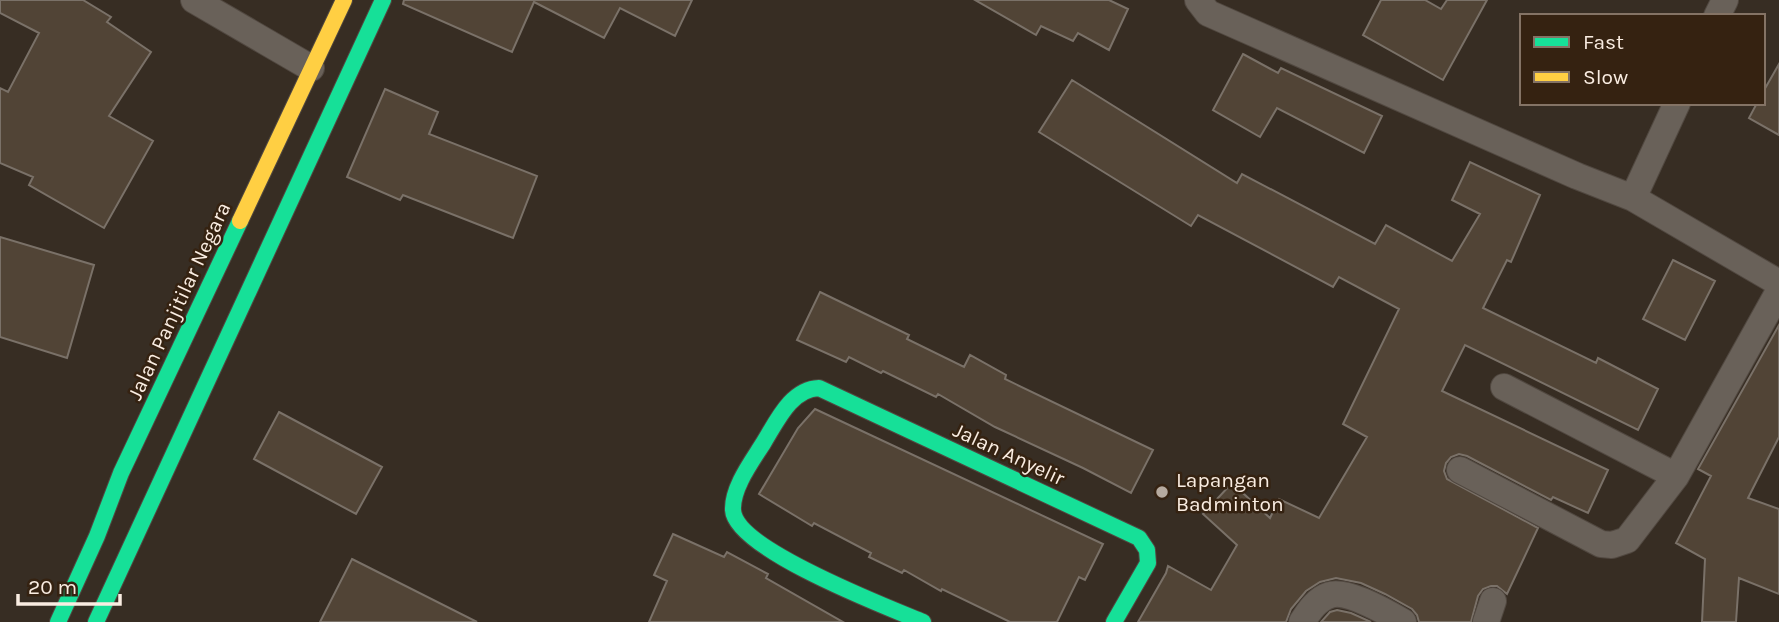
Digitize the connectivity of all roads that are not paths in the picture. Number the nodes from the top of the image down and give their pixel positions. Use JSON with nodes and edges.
{"nodes":[{"id":1,"x":194,"y":0,"type":"edge"},
{"id":2,"x":344,"y":0,"type":"edge"},
{"id":3,"x":383,"y":0,"type":"edge"},
{"id":4,"x":1203,"y":6,"type":"edge"},
{"id":5,"x":311,"y":68,"type":"junction"},
{"id":6,"x":1676,"y":105,"type":"edge"},
{"id":7,"x":1633,"y":198,"type":"junction"},
{"id":8,"x":1779,"y":284,"type":"edge"},
{"id":9,"x":1779,"y":290,"type":"edge"},
{"id":10,"x":222,"y":302,"type":"junction"},
{"id":11,"x":1504,"y":387,"type":"dead end"},
{"id":12,"x":1460,"y":470,"type":"dead end"},
{"id":13,"x":1676,"y":475,"type":"junction"},
{"id":14,"x":58,"y":622,"type":"edge"},
{"id":15,"x":96,"y":622,"type":"edge"},
{"id":16,"x":923,"y":622,"type":"edge"},
{"id":17,"x":1114,"y":622,"type":"edge"},
{"id":18,"x":1302,"y":622,"type":"edge"},
{"id":19,"x":1403,"y":622,"type":"edge"}],
"edges":[{"from":1,"to":5,"type":"street"},
{"from":2,"to":5,"type":"main road","name":"Jalan Panjitilar Negara"},
{"from":3,"to":10,"type":"main road"},
{"from":4,"to":7,"type":"street"},
{"from":5,"to":10,"type":"main road","name":"Jalan Panjitilar Negara"},
{"from":6,"to":7,"type":"street"},
{"from":7,"to":8,"type":"street"},
{"from":9,"to":13,"type":"street"},
{"from":10,"to":14,"type":"main road","name":"Jalan Panjitilar Negara"},
{"from":10,"to":15,"type":"main road"},
{"from":11,"to":13,"type":"street"},
{"from":12,"to":13,"type":"street"},
{"from":16,"to":17,"type":"main road","name":"Jalan Anyelir"},
{"from":18,"to":19,"type":"street"}]}
